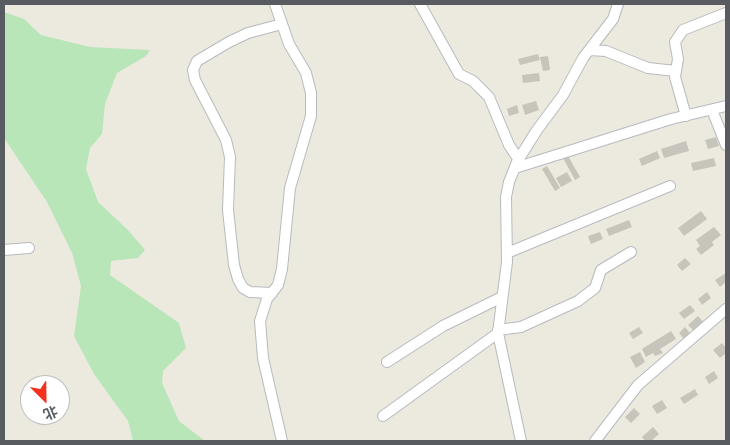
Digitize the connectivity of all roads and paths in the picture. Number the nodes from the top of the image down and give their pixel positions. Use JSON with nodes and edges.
{"nodes":[{"id":1,"x":275,"y":4,"type":"edge"},
{"id":2,"x":420,"y":4,"type":"edge"},
{"id":3,"x":618,"y":4,"type":"edge"},
{"id":4,"x":726,"y":13,"type":"edge"},
{"id":5,"x":282,"y":24,"type":"junction"},
{"id":6,"x":589,"y":50,"type":"junction"},
{"id":7,"x":676,"y":70,"type":"junction"},
{"id":8,"x":726,"y":106,"type":"edge"},
{"id":9,"x":712,"y":110,"type":"junction"},
{"id":10,"x":686,"y":116,"type":"junction"},
{"id":11,"x":726,"y":145,"type":"edge"},
{"id":12,"x":517,"y":164,"type":"junction"},
{"id":13,"x":670,"y":186,"type":"dead end"},
{"id":14,"x":28,"y":248,"type":"dead end"},
{"id":15,"x":4,"y":250,"type":"edge"},
{"id":16,"x":631,"y":252,"type":"dead end"},
{"id":17,"x":507,"y":253,"type":"junction"},
{"id":18,"x":272,"y":293,"type":"junction"},
{"id":19,"x":502,"y":297,"type":"junction"},
{"id":20,"x":726,"y":309,"type":"edge"},
{"id":21,"x":498,"y":332,"type":"junction"},
{"id":22,"x":387,"y":362,"type":"dead end"},
{"id":23,"x":383,"y":416,"type":"dead end"},
{"id":24,"x":282,"y":441,"type":"edge"},
{"id":25,"x":521,"y":441,"type":"edge"},
{"id":26,"x":595,"y":441,"type":"edge"}],
"edges":[{"from":1,"to":5,"type":"street"},
{"from":2,"to":12,"type":"street"},
{"from":3,"to":6,"type":"street"},
{"from":4,"to":7,"type":"street"},
{"from":5,"to":18,"type":"street"},
{"from":5,"to":18,"type":"street"},
{"from":6,"to":7,"type":"street"},
{"from":6,"to":12,"type":"street"},
{"from":7,"to":10,"type":"street"},
{"from":8,"to":9,"type":"street"},
{"from":9,"to":10,"type":"street"},
{"from":9,"to":11,"type":"street"},
{"from":10,"to":12,"type":"street"},
{"from":12,"to":17,"type":"street"},
{"from":13,"to":17,"type":"street"},
{"from":14,"to":15,"type":"street"},
{"from":16,"to":21,"type":"street"},
{"from":17,"to":19,"type":"street"},
{"from":18,"to":24,"type":"street"},
{"from":19,"to":21,"type":"street"},
{"from":19,"to":22,"type":"street"},
{"from":20,"to":26,"type":"street"},
{"from":21,"to":23,"type":"street"},
{"from":21,"to":25,"type":"street"}]}
